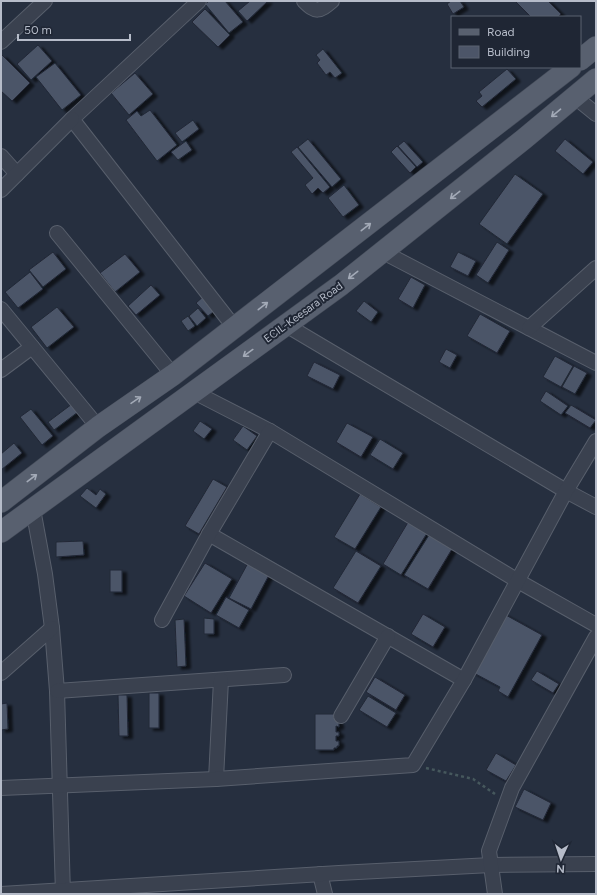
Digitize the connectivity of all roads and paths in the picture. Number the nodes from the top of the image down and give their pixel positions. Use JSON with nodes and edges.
{"nodes":[{"id":1,"x":45,"y":1,"type":"edge"},
{"id":2,"x":198,"y":1,"type":"edge"},
{"id":3,"x":304,"y":1,"type":"edge"},
{"id":4,"x":332,"y":1,"type":"edge"},
{"id":5,"x":1,"y":42,"type":"edge"},
{"id":6,"x":596,"y":47,"type":"edge"},
{"id":7,"x":581,"y":59,"type":"edge"},
{"id":8,"x":570,"y":68,"type":"edge"},
{"id":9,"x":596,"y":79,"type":"edge"},
{"id":10,"x":575,"y":97,"type":"junction"},
{"id":11,"x":596,"y":114,"type":"edge"},
{"id":12,"x":72,"y":120,"type":"junction"},
{"id":13,"x":1,"y":156,"type":"edge"},
{"id":14,"x":17,"y":174,"type":"junction"},
{"id":15,"x":1,"y":190,"type":"edge"},
{"id":16,"x":57,"y":233,"type":"dead end"},
{"id":17,"x":383,"y":252,"type":"junction"},
{"id":18,"x":596,"y":268,"type":"edge"},
{"id":19,"x":1,"y":309,"type":"edge"},
{"id":20,"x":286,"y":325,"type":"junction"},
{"id":21,"x":234,"y":328,"type":"junction"},
{"id":22,"x":529,"y":328,"type":"junction"},
{"id":23,"x":32,"y":347,"type":"junction"},
{"id":24,"x":596,"y":362,"type":"edge"},
{"id":25,"x":1,"y":370,"type":"edge"},
{"id":26,"x":173,"y":375,"type":"junction"},
{"id":27,"x":194,"y":392,"type":"junction"},
{"id":28,"x":98,"y":427,"type":"junction"},
{"id":29,"x":270,"y":431,"type":"junction"},
{"id":30,"x":596,"y":441,"type":"edge"},
{"id":31,"x":566,"y":491,"type":"junction"},
{"id":32,"x":1,"y":502,"type":"edge"},
{"id":33,"x":596,"y":507,"type":"edge"},
{"id":34,"x":33,"y":509,"type":"junction"},
{"id":35,"x":1,"y":532,"type":"edge"},
{"id":36,"x":209,"y":534,"type":"junction"},
{"id":37,"x":518,"y":581,"type":"junction"},
{"id":38,"x":162,"y":620,"type":"dead end"},
{"id":39,"x":596,"y":625,"type":"edge"},
{"id":40,"x":52,"y":628,"type":"junction"},
{"id":41,"x":388,"y":636,"type":"junction"},
{"id":42,"x":596,"y":637,"type":"edge"},
{"id":43,"x":1,"y":672,"type":"edge"},
{"id":44,"x":284,"y":675,"type":"dead end"},
{"id":45,"x":221,"y":680,"type":"junction"},
{"id":46,"x":464,"y":680,"type":"junction"},
{"id":47,"x":57,"y":691,"type":"junction"},
{"id":48,"x":342,"y":716,"type":"dead end"},
{"id":49,"x":413,"y":765,"type":"junction"},
{"id":50,"x":216,"y":779,"type":"junction"},
{"id":51,"x":60,"y":785,"type":"junction"},
{"id":52,"x":1,"y":788,"type":"edge"},
{"id":53,"x":507,"y":803,"type":"junction"},
{"id":54,"x":596,"y":864,"type":"edge"},
{"id":55,"x":491,"y":865,"type":"junction"},
{"id":56,"x":320,"y":874,"type":"junction"},
{"id":57,"x":63,"y":892,"type":"edge"},
{"id":58,"x":1,"y":894,"type":"edge"},
{"id":59,"x":325,"y":894,"type":"edge"},
{"id":60,"x":495,"y":894,"type":"edge"}],
"edges":[{"from":1,"to":5,"type":"street"},
{"from":2,"to":12,"type":"street"},
{"from":3,"to":4,"type":"street"},
{"from":6,"to":7,"type":"main road"},
{"from":21,"to":8,"type":"main road","one_way":true},
{"from":9,"to":10,"type":"main road","name":"ECIL-Keesara Road"},
{"from":10,"to":11,"type":"street"},
{"from":10,"to":17,"type":"main road","name":"ECIL-Keesara Road","one_way":true},
{"from":12,"to":14,"type":"street"},
{"from":12,"to":21,"type":"street"},
{"from":13,"to":14,"type":"street"},
{"from":14,"to":15,"type":"street"},
{"from":16,"to":26,"type":"street"},
{"from":17,"to":20,"type":"main road","name":"ECIL-Keesara Road","one_way":true},
{"from":17,"to":22,"type":"street"},
{"from":18,"to":22,"type":"street"},
{"from":19,"to":23,"type":"street"},
{"from":20,"to":27,"type":"main road","name":"ECIL-Keesara Road","one_way":true},
{"from":20,"to":31,"type":"street"},
{"from":21,"to":26,"type":"main road"},
{"from":22,"to":24,"type":"street"},
{"from":23,"to":25,"type":"street"},
{"from":23,"to":28,"type":"street"},
{"from":28,"to":26,"type":"main road","one_way":true},
{"from":27,"to":29,"type":"street"},
{"from":27,"to":34,"type":"main road","name":"ECIL-Keesara Road"},
{"from":32,"to":28,"type":"main road","one_way":true},
{"from":29,"to":36,"type":"street"},
{"from":29,"to":37,"type":"street"},
{"from":30,"to":31,"type":"street"},
{"from":31,"to":33,"type":"street"},
{"from":31,"to":37,"type":"street"},
{"from":34,"to":35,"type":"main road","name":"ECIL-Keesara Road"},
{"from":34,"to":40,"type":"street"},
{"from":36,"to":38,"type":"street"},
{"from":36,"to":41,"type":"street"},
{"from":37,"to":39,"type":"street"},
{"from":37,"to":46,"type":"street"},
{"from":40,"to":43,"type":"street"},
{"from":40,"to":47,"type":"street"},
{"from":41,"to":46,"type":"street"},
{"from":41,"to":48,"type":"street"},
{"from":42,"to":53,"type":"street"},
{"from":44,"to":45,"type":"street"},
{"from":45,"to":47,"type":"street"},
{"from":45,"to":50,"type":"street"},
{"from":46,"to":49,"type":"street"},
{"from":47,"to":51,"type":"street"},
{"from":49,"to":50,"type":"street"},
{"from":49,"to":53,"type":"path"},
{"from":50,"to":51,"type":"street"},
{"from":51,"to":52,"type":"street"},
{"from":51,"to":57,"type":"street"},
{"from":53,"to":55,"type":"street"},
{"from":54,"to":55,"type":"street"},
{"from":55,"to":56,"type":"street"},
{"from":55,"to":60,"type":"street"},
{"from":56,"to":57,"type":"street"},
{"from":56,"to":59,"type":"street"},
{"from":57,"to":58,"type":"street"}]}
